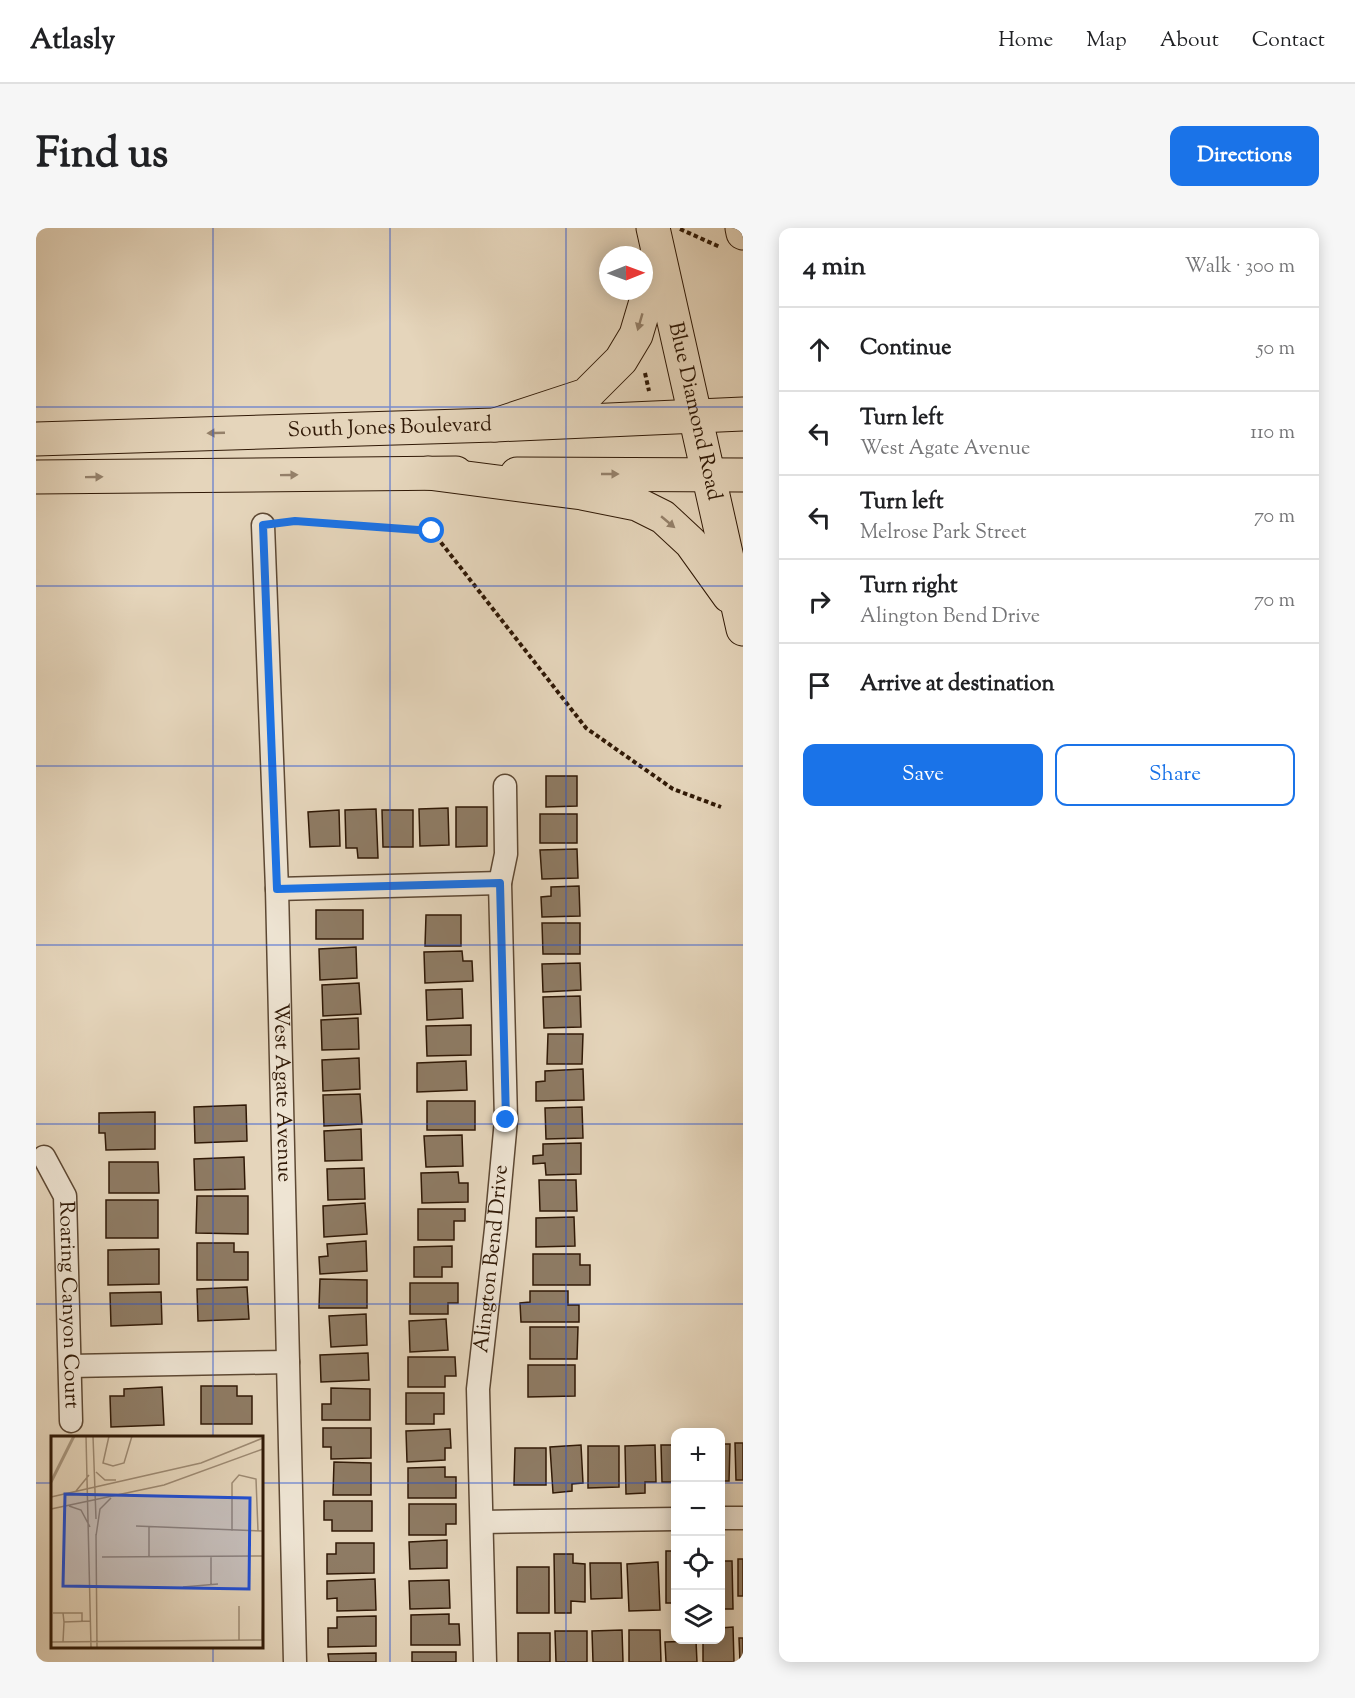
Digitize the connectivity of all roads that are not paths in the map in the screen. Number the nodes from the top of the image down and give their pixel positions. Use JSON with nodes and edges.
{"nodes":[{"id":1,"x":662,"y":234,"type":"edge"},
{"id":2,"x":743,"y":414,"type":"edge"},
{"id":3,"x":495,"y":425,"type":"junction"},
{"id":4,"x":36,"y":439,"type":"edge"},
{"id":5,"x":701,"y":445,"type":"junction"},
{"id":6,"x":428,"y":473,"type":"junction"},
{"id":7,"x":743,"y":475,"type":"edge"},
{"id":8,"x":36,"y":477,"type":"edge"},
{"id":9,"x":263,"y":525,"type":"road end"},
{"id":10,"x":741,"y":619,"type":"edge"},
{"id":11,"x":505,"y":786,"type":"dead end"},
{"id":12,"x":500,"y":883,"type":"junction"},
{"id":13,"x":277,"y":889,"type":"junction"},
{"id":14,"x":44,"y":1157,"type":"dead end"},
{"id":15,"x":288,"y":1362,"type":"junction"},
{"id":16,"x":70,"y":1366,"type":"junction"},
{"id":17,"x":71,"y":1421,"type":"dead end"},
{"id":18,"x":725,"y":1518,"type":"edge"},
{"id":19,"x":743,"y":1518,"type":"edge"},
{"id":20,"x":671,"y":1519,"type":"edge"},
{"id":21,"x":482,"y":1522,"type":"junction"},
{"id":22,"x":294,"y":1662,"type":"edge"},
{"id":23,"x":485,"y":1662,"type":"edge"}],
"edges":[{"from":1,"to":3,"type":"main road","one_way":true},
{"from":1,"to":5,"type":"main road","name":"Blue Diamond Road"},
{"from":2,"to":5,"type":"main road","name":"South Jones Boulevard"},
{"from":3,"to":4,"type":"main road","name":"South Jones Boulevard","one_way":true},
{"from":3,"to":5,"type":"main road","name":"South Jones Boulevard"},
{"from":6,"to":5,"type":"main road","name":"South Jones Boulevard","one_way":true},
{"from":5,"to":7,"type":"main road","name":"South Jones Boulevard"},
{"from":5,"to":10,"type":"main road","name":"Blue Diamond Road"},
{"from":8,"to":6,"type":"main road","name":"South Jones Boulevard","one_way":true},
{"from":6,"to":10,"type":"main road","one_way":true},
{"from":9,"to":13,"type":"street","name":"West Agate Avenue"},
{"from":11,"to":12,"type":"street","name":"Alington Bend Drive"},
{"from":12,"to":13,"type":"street"},
{"from":12,"to":21,"type":"street","name":"Alington Bend Drive"},
{"from":13,"to":15,"type":"street","name":"West Agate Avenue"},
{"from":14,"to":16,"type":"street","name":"Roaring Canyon Court"},
{"from":15,"to":16,"type":"street"},
{"from":15,"to":22,"type":"street","name":"West Agate Avenue"},
{"from":16,"to":17,"type":"street","name":"Roaring Canyon Court"},
{"from":18,"to":19,"type":"street"},
{"from":20,"to":21,"type":"street"},
{"from":21,"to":23,"type":"street","name":"Alington Bend Drive"}]}
